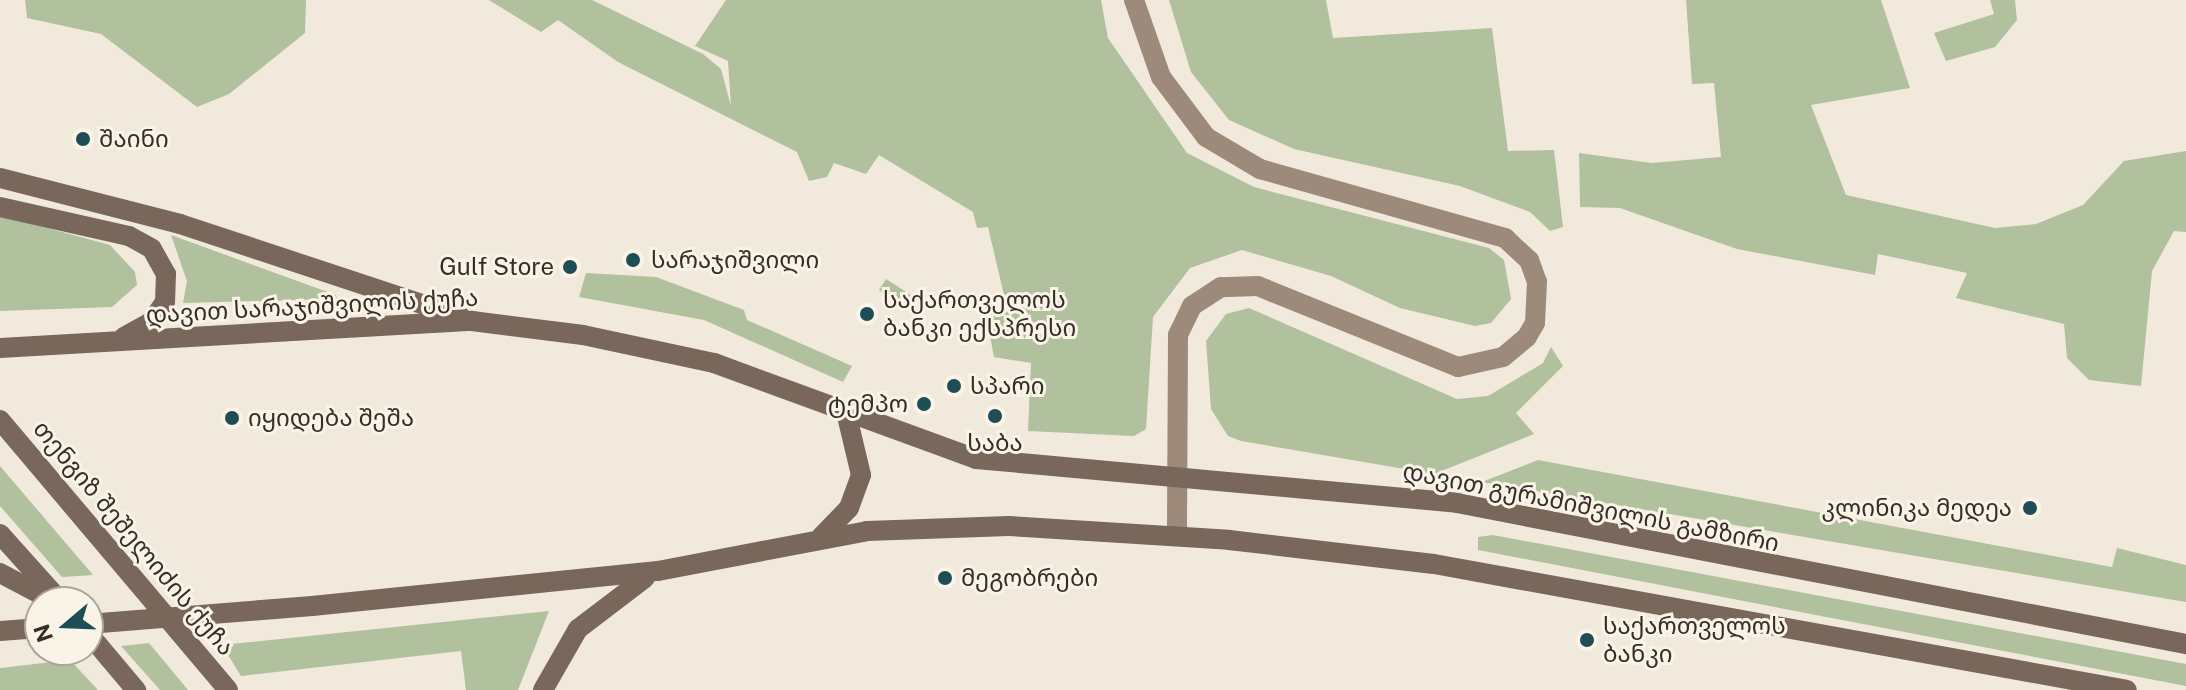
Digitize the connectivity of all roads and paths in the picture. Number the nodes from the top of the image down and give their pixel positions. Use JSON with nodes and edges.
{"nodes":[{"id":1,"x":1134,"y":0,"type":"edge"},
{"id":2,"x":0,"y":178,"type":"edge"},
{"id":3,"x":0,"y":207,"type":"edge"},
{"id":4,"x":472,"y":321,"type":"junction"},
{"id":5,"x":110,"y":341,"type":"junction"},
{"id":6,"x":0,"y":348,"type":"edge"},
{"id":7,"x":846,"y":412,"type":"junction"},
{"id":8,"x":0,"y":420,"type":"edge"},
{"id":9,"x":1181,"y":473,"type":"junction"},
{"id":10,"x":0,"y":534,"type":"edge"},
{"id":11,"x":1177,"y":536,"type":"junction"},
{"id":12,"x":821,"y":537,"type":"junction"},
{"id":13,"x":658,"y":571,"type":"junction"},
{"id":14,"x":0,"y":573,"type":"edge"},
{"id":15,"x":24,"y":586,"type":"edge"},
{"id":16,"x":47,"y":586,"type":"edge"},
{"id":17,"x":104,"y":623,"type":"edge"},
{"id":18,"x":24,"y":629,"type":"edge"},
{"id":19,"x":0,"y":631,"type":"edge"},
{"id":20,"x":2186,"y":644,"type":"edge"},
{"id":21,"x":104,"y":652,"type":"edge"},
{"id":22,"x":136,"y":690,"type":"edge"},
{"id":23,"x":228,"y":690,"type":"edge"},
{"id":24,"x":543,"y":690,"type":"edge"},
{"id":25,"x":2127,"y":690,"type":"edge"}],
"edges":[{"from":1,"to":9,"type":"main road"},
{"from":2,"to":4,"type":"main road"},
{"from":3,"to":5,"type":"main road"},
{"from":4,"to":5,"type":"main road","name":"დავით სარაჯიშვილის ქუჩა"},
{"from":4,"to":7,"type":"main road","name":"დავით სარაჯიშვილის ქუჩა"},
{"from":5,"to":6,"type":"main road","name":"დავით სარაჯიშვილის ქუჩა"},
{"from":7,"to":9,"type":"main road","name":"დავით გურამიშვილის გამზირი"},
{"from":7,"to":12,"type":"main road"},
{"from":8,"to":23,"type":"main road","name":"თენგიზ შეშელიძის ქუჩა"},
{"from":9,"to":11,"type":"main road"},
{"from":9,"to":20,"type":"main road","name":"დავით გურამიშვილის გამზირი"},
{"from":10,"to":16,"type":"main road"},
{"from":11,"to":12,"type":"main road"},
{"from":11,"to":25,"type":"main road"},
{"from":12,"to":13,"type":"main road"},
{"from":13,"to":17,"type":"main road","bridge":true},
{"from":13,"to":24,"type":"main road"},
{"from":14,"to":15,"type":"main road"},
{"from":18,"to":19,"type":"main road"},
{"from":21,"to":22,"type":"main road"}]}
